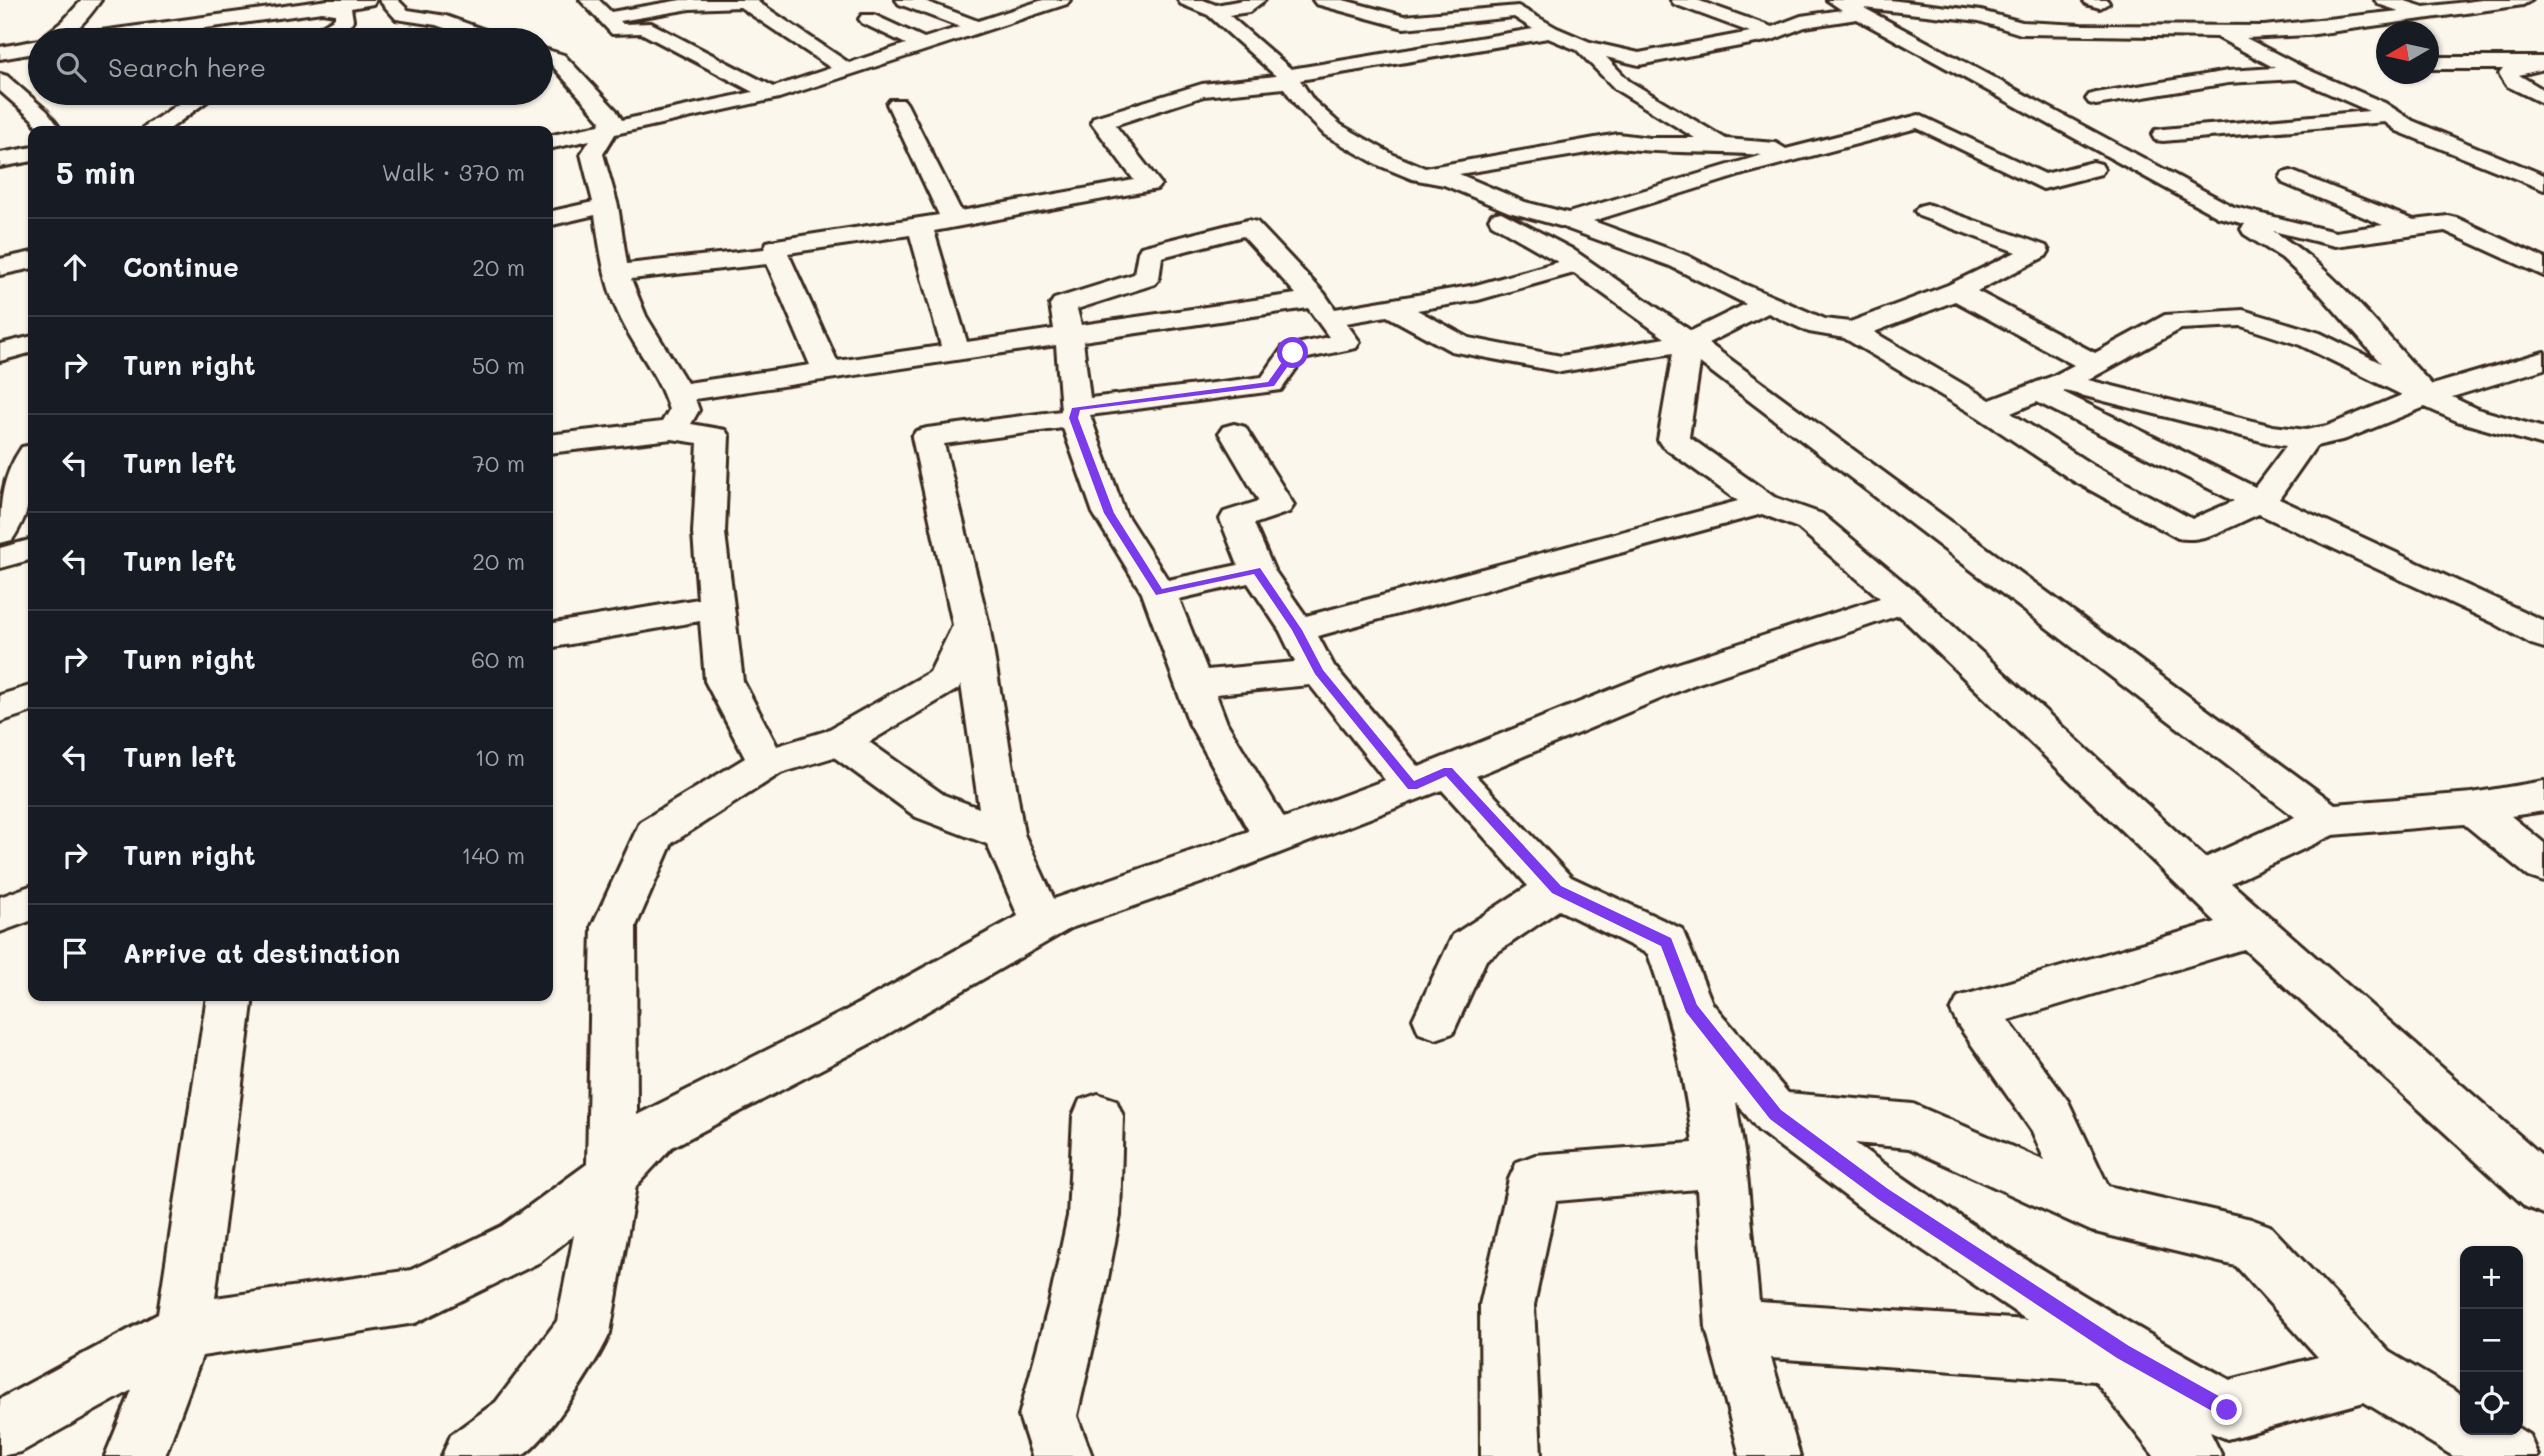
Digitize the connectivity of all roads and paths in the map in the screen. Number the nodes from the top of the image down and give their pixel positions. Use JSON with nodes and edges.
{"nodes":[{"id":1,"x":92,"y":0,"type":"edge"},
{"id":2,"x":367,"y":0,"type":"edge"},
{"id":3,"x":388,"y":0,"type":"edge"},
{"id":4,"x":589,"y":0,"type":"edge"},
{"id":5,"x":905,"y":0,"type":"edge"},
{"id":6,"x":1061,"y":0,"type":"edge"},
{"id":7,"x":1187,"y":0,"type":"edge"},
{"id":8,"x":1256,"y":0,"type":"edge"},
{"id":9,"x":1322,"y":0,"type":"edge"},
{"id":10,"x":1538,"y":0,"type":"edge"},
{"id":11,"x":1680,"y":0,"type":"edge"},
{"id":12,"x":1836,"y":0,"type":"edge"},
{"id":13,"x":2384,"y":0,"type":"edge"},
{"id":14,"x":2524,"y":0,"type":"edge"},
{"id":15,"x":747,"y":1,"type":"edge"},
{"id":16,"x":315,"y":3,"type":"edge"},
{"id":17,"x":1853,"y":6,"type":"edge"},
{"id":18,"x":1214,"y":11,"type":"junction"},
{"id":19,"x":1518,"y":11,"type":"junction"},
{"id":20,"x":2423,"y":13,"type":"junction"},
{"id":21,"x":2235,"y":16,"type":"dead end"},
{"id":22,"x":607,"y":18,"type":"junction"},
{"id":23,"x":868,"y":19,"type":"dead end"},
{"id":24,"x":975,"y":26,"type":"junction"},
{"id":25,"x":66,"y":28,"type":"edge"},
{"id":26,"x":156,"y":28,"type":"edge"},
{"id":27,"x":329,"y":28,"type":"edge"},
{"id":28,"x":474,"y":28,"type":"edge"},
{"id":29,"x":2219,"y":31,"type":"junction"},
{"id":30,"x":1550,"y":32,"type":"junction"},
{"id":31,"x":2264,"y":32,"type":"junction"},
{"id":32,"x":1772,"y":34,"type":"junction"},
{"id":33,"x":920,"y":44,"type":"junction"},
{"id":34,"x":1584,"y":46,"type":"junction"},
{"id":35,"x":28,"y":48,"type":"edge"},
{"id":36,"x":28,"y":52,"type":"edge"},
{"id":37,"x":0,"y":53,"type":"edge"},
{"id":38,"x":553,"y":58,"type":"edge"},
{"id":39,"x":2439,"y":63,"type":"edge"},
{"id":40,"x":2544,"y":64,"type":"edge"},
{"id":41,"x":0,"y":66,"type":"edge"},
{"id":42,"x":845,"y":69,"type":"junction"},
{"id":43,"x":2299,"y":73,"type":"junction"},
{"id":44,"x":1288,"y":79,"type":"junction"},
{"id":45,"x":0,"y":80,"type":"edge"},
{"id":46,"x":772,"y":93,"type":"junction"},
{"id":47,"x":2544,"y":98,"type":"edge"},
{"id":48,"x":2096,"y":99,"type":"dead end"},
{"id":49,"x":28,"y":104,"type":"edge"},
{"id":50,"x":897,"y":104,"type":"dead end"},
{"id":51,"x":29,"y":105,"type":"edge"},
{"id":52,"x":191,"y":105,"type":"edge"},
{"id":53,"x":2390,"y":115,"type":"junction"},
{"id":54,"x":48,"y":126,"type":"edge"},
{"id":55,"x":160,"y":126,"type":"edge"},
{"id":56,"x":606,"y":131,"type":"junction"},
{"id":57,"x":2162,"y":135,"type":"dead end"},
{"id":58,"x":553,"y":141,"type":"edge"},
{"id":59,"x":1721,"y":145,"type":"junction"},
{"id":60,"x":1795,"y":152,"type":"junction"},
{"id":61,"x":28,"y":155,"type":"edge"},
{"id":62,"x":0,"y":160,"type":"edge"},
{"id":63,"x":2093,"y":169,"type":"dead end"},
{"id":64,"x":1435,"y":177,"type":"junction"},
{"id":65,"x":2291,"y":178,"type":"dead end"},
{"id":66,"x":2544,"y":183,"type":"edge"},
{"id":67,"x":606,"y":206,"type":"junction"},
{"id":68,"x":1927,"y":211,"type":"dead end"},
{"id":69,"x":2226,"y":212,"type":"junction"},
{"id":70,"x":553,"y":218,"type":"edge"},
{"id":71,"x":953,"y":219,"type":"junction"},
{"id":72,"x":1569,"y":221,"type":"junction"},
{"id":73,"x":920,"y":226,"type":"junction"},
{"id":74,"x":2411,"y":228,"type":"junction"},
{"id":75,"x":2335,"y":239,"type":"junction"},
{"id":76,"x":2291,"y":253,"type":"junction"},
{"id":77,"x":776,"y":255,"type":"junction"},
{"id":78,"x":28,"y":261,"type":"edge"},
{"id":79,"x":1575,"y":265,"type":"junction"},
{"id":80,"x":0,"y":267,"type":"edge"},
{"id":81,"x":2544,"y":268,"type":"edge"},
{"id":82,"x":616,"y":273,"type":"junction"},
{"id":83,"x":1957,"y":291,"type":"junction"},
{"id":84,"x":1766,"y":304,"type":"junction"},
{"id":85,"x":1391,"y":307,"type":"junction"},
{"id":86,"x":1322,"y":309,"type":"junction"},
{"id":87,"x":1852,"y":331,"type":"junction"},
{"id":88,"x":1069,"y":335,"type":"junction"},
{"id":89,"x":1689,"y":342,"type":"junction"},
{"id":90,"x":28,"y":345,"type":"edge"},
{"id":91,"x":956,"y":350,"type":"junction"},
{"id":92,"x":0,"y":353,"type":"edge"},
{"id":93,"x":2544,"y":360,"type":"edge"},
{"id":94,"x":2096,"y":365,"type":"junction"},
{"id":95,"x":826,"y":369,"type":"junction"},
{"id":96,"x":2050,"y":387,"type":"junction"},
{"id":97,"x":679,"y":393,"type":"junction"},
{"id":98,"x":2426,"y":396,"type":"junction"},
{"id":99,"x":1988,"y":411,"type":"junction"},
{"id":100,"x":1075,"y":413,"type":"junction"},
{"id":101,"x":672,"y":430,"type":"junction"},
{"id":102,"x":1234,"y":433,"type":"dead end"},
{"id":103,"x":2544,"y":437,"type":"edge"},
{"id":104,"x":2306,"y":439,"type":"junction"},
{"id":105,"x":553,"y":443,"type":"edge"},
{"id":106,"x":2544,"y":453,"type":"edge"},
{"id":107,"x":28,"y":466,"type":"edge"},
{"id":108,"x":2260,"y":502,"type":"junction"},
{"id":109,"x":1763,"y":504,"type":"junction"},
{"id":110,"x":0,"y":531,"type":"edge"},
{"id":111,"x":28,"y":550,"type":"edge"},
{"id":112,"x":0,"y":558,"type":"edge"},
{"id":113,"x":1256,"y":571,"type":"junction"},
{"id":114,"x":1159,"y":593,"type":"junction"},
{"id":115,"x":1905,"y":601,"type":"junction"},
{"id":116,"x":718,"y":607,"type":"junction"},
{"id":117,"x":971,"y":625,"type":"junction"},
{"id":118,"x":1297,"y":630,"type":"junction"},
{"id":119,"x":553,"y":635,"type":"edge"},
{"id":120,"x":2544,"y":636,"type":"edge"},
{"id":121,"x":1319,"y":672,"type":"junction"},
{"id":122,"x":1194,"y":684,"type":"junction"},
{"id":123,"x":28,"y":700,"type":"edge"},
{"id":124,"x":0,"y":709,"type":"edge"},
{"id":125,"x":840,"y":741,"type":"junction"},
{"id":126,"x":767,"y":764,"type":"junction"},
{"id":127,"x":1430,"y":779,"type":"junction"},
{"id":128,"x":2544,"y":796,"type":"edge"},
{"id":129,"x":2472,"y":808,"type":"junction"},
{"id":130,"x":2328,"y":820,"type":"junction"},
{"id":131,"x":1003,"y":834,"type":"junction"},
{"id":132,"x":1273,"y":838,"type":"junction"},
{"id":133,"x":2544,"y":866,"type":"edge"},
{"id":134,"x":2200,"y":879,"type":"junction"},
{"id":135,"x":1556,"y":889,"type":"junction"},
{"id":136,"x":28,"y":904,"type":"edge"},
{"id":137,"x":0,"y":915,"type":"edge"},
{"id":138,"x":1042,"y":922,"type":"junction"},
{"id":139,"x":2252,"y":929,"type":"junction"},
{"id":140,"x":229,"y":1001,"type":"edge"},
{"id":141,"x":1691,"y":1008,"type":"junction"},
{"id":142,"x":1436,"y":1019,"type":"dead end"},
{"id":143,"x":1775,"y":1114,"type":"junction"},
{"id":144,"x":1098,"y":1116,"type":"dead end"},
{"id":145,"x":1721,"y":1164,"type":"junction"},
{"id":146,"x":612,"y":1175,"type":"junction"},
{"id":147,"x":2544,"y":1190,"type":"edge"},
{"id":148,"x":2091,"y":1207,"type":"junction"},
{"id":149,"x":1734,"y":1328,"type":"junction"},
{"id":150,"x":183,"y":1331,"type":"junction"},
{"id":151,"x":2369,"y":1372,"type":"junction"},
{"id":152,"x":0,"y":1431,"type":"edge"},
{"id":153,"x":135,"y":1456,"type":"edge"},
{"id":154,"x":472,"y":1456,"type":"edge"},
{"id":155,"x":1062,"y":1456,"type":"edge"},
{"id":156,"x":1511,"y":1456,"type":"edge"},
{"id":157,"x":1770,"y":1456,"type":"edge"},
{"id":158,"x":2192,"y":1456,"type":"edge"},
{"id":159,"x":2508,"y":1456,"type":"edge"}],
"edges":[{"from":1,"to":25,"type":"street"},
{"from":2,"to":16,"type":"street"},
{"from":3,"to":28,"type":"street"},
{"from":4,"to":22,"type":"street"},
{"from":5,"to":24,"type":"street"},
{"from":6,"to":24,"type":"street"},
{"from":7,"to":18,"type":"street"},
{"from":8,"to":18,"type":"street"},
{"from":9,"to":19,"type":"street"},
{"from":10,"to":19,"type":"street"},
{"from":11,"to":32,"type":"street"},
{"from":12,"to":17,"type":"street"},
{"from":13,"to":20,"type":"street"},
{"from":14,"to":20,"type":"street"},
{"from":15,"to":22,"type":"street"},
{"from":15,"to":42,"type":"street"},
{"from":16,"to":26,"type":"street"},
{"from":16,"to":27,"type":"street"},
{"from":17,"to":29,"type":"street"},
{"from":17,"to":32,"type":"street"},
{"from":17,"to":69,"type":"street"},
{"from":18,"to":44,"type":"street"},
{"from":19,"to":30,"type":"street"},
{"from":20,"to":31,"type":"street"},
{"from":21,"to":31,"type":"street"},
{"from":22,"to":46,"type":"street"},
{"from":23,"to":33,"type":"street"},
{"from":24,"to":33,"type":"street"},
{"from":29,"to":31,"type":"street"},
{"from":29,"to":43,"type":"street"},
{"from":30,"to":34,"type":"street"},
{"from":30,"to":44,"type":"street"},
{"from":32,"to":34,"type":"street"},
{"from":33,"to":42,"type":"street"},
{"from":34,"to":59,"type":"street"},
{"from":35,"to":37,"type":"street"},
{"from":36,"to":41,"type":"street"},
{"from":38,"to":56,"type":"street"},
{"from":39,"to":40,"type":"street"},
{"from":40,"to":47,"type":"street"},
{"from":42,"to":46,"type":"street"},
{"from":43,"to":48,"type":"street"},
{"from":43,"to":53,"type":"street"},
{"from":44,"to":64,"type":"street"},
{"from":44,"to":71,"type":"street"},
{"from":45,"to":49,"type":"street"},
{"from":46,"to":56,"type":"street"},
{"from":50,"to":71,"type":"street"},
{"from":51,"to":54,"type":"street"},
{"from":52,"to":55,"type":"street"},
{"from":53,"to":57,"type":"street"},
{"from":53,"to":66,"type":"street"},
{"from":56,"to":58,"type":"street"},
{"from":56,"to":67,"type":"street"},
{"from":59,"to":60,"type":"street"},
{"from":59,"to":64,"type":"street"},
{"from":60,"to":63,"type":"street"},
{"from":60,"to":72,"type":"street"},
{"from":61,"to":62,"type":"street"},
{"from":64,"to":72,"type":"street"},
{"from":64,"to":79,"type":"street"},
{"from":65,"to":74,"type":"street"},
{"from":67,"to":70,"type":"street"},
{"from":67,"to":82,"type":"street"},
{"from":68,"to":83,"type":"street"},
{"from":69,"to":75,"type":"street"},
{"from":69,"to":76,"type":"street"},
{"from":71,"to":73,"type":"street"},
{"from":72,"to":84,"type":"street"},
{"from":73,"to":77,"type":"street"},
{"from":73,"to":91,"type":"street"},
{"from":74,"to":75,"type":"street"},
{"from":74,"to":81,"type":"street"},
{"from":75,"to":76,"type":"street"},
{"from":76,"to":98,"type":"street"},
{"from":77,"to":82,"type":"street"},
{"from":77,"to":95,"type":"street"},
{"from":78,"to":80,"type":"street"},
{"from":79,"to":85,"type":"street"},
{"from":79,"to":89,"type":"street"},
{"from":82,"to":97,"type":"street"},
{"from":83,"to":87,"type":"street"},
{"from":83,"to":94,"type":"street"},
{"from":84,"to":87,"type":"street"},
{"from":84,"to":89,"type":"street"},
{"from":85,"to":86,"type":"street"},
{"from":85,"to":89,"type":"street"},
{"from":86,"to":88,"type":"street"},
{"from":86,"to":88,"type":"street"},
{"from":86,"to":100,"type":"street"},
{"from":87,"to":99,"type":"street"},
{"from":88,"to":91,"type":"street"},
{"from":88,"to":100,"type":"street"},
{"from":89,"to":109,"type":"street"},
{"from":89,"to":130,"type":"street"},
{"from":90,"to":92,"type":"street"},
{"from":91,"to":95,"type":"street"},
{"from":93,"to":98,"type":"street"},
{"from":94,"to":96,"type":"street"},
{"from":94,"to":98,"type":"street"},
{"from":95,"to":97,"type":"street"},
{"from":96,"to":99,"type":"street"},
{"from":96,"to":104,"type":"street"},
{"from":96,"to":108,"type":"street"},
{"from":97,"to":101,"type":"street"},
{"from":98,"to":103,"type":"street"},
{"from":98,"to":104,"type":"street"},
{"from":98,"to":106,"type":"street"},
{"from":99,"to":108,"type":"street"},
{"from":100,"to":114,"type":"street"},
{"from":100,"to":117,"type":"street"},
{"from":101,"to":105,"type":"street"},
{"from":101,"to":116,"type":"street"},
{"from":102,"to":113,"type":"street"},
{"from":104,"to":108,"type":"street"},
{"from":107,"to":110,"type":"street"},
{"from":108,"to":120,"type":"street"},
{"from":109,"to":115,"type":"street"},
{"from":109,"to":118,"type":"street"},
{"from":111,"to":112,"type":"street"},
{"from":113,"to":114,"type":"street"},
{"from":113,"to":118,"type":"street"},
{"from":114,"to":122,"type":"street"},
{"from":115,"to":127,"type":"street"},
{"from":115,"to":134,"type":"street"},
{"from":116,"to":119,"type":"street"},
{"from":116,"to":126,"type":"street"},
{"from":117,"to":125,"type":"street"},
{"from":117,"to":131,"type":"street"},
{"from":118,"to":121,"type":"street"},
{"from":121,"to":122,"type":"street"},
{"from":121,"to":127,"type":"street"},
{"from":122,"to":132,"type":"street"},
{"from":123,"to":124,"type":"street"},
{"from":125,"to":126,"type":"street"},
{"from":125,"to":131,"type":"street"},
{"from":126,"to":146,"type":"street"},
{"from":127,"to":132,"type":"street"},
{"from":127,"to":135,"type":"street"},
{"from":128,"to":129,"type":"street"},
{"from":129,"to":130,"type":"street"},
{"from":129,"to":133,"type":"street"},
{"from":130,"to":134,"type":"street"},
{"from":131,"to":138,"type":"street"},
{"from":132,"to":138,"type":"street"},
{"from":134,"to":139,"type":"street"},
{"from":135,"to":141,"type":"street"},
{"from":135,"to":142,"type":"street"},
{"from":136,"to":137,"type":"street"},
{"from":138,"to":146,"type":"street"},
{"from":139,"to":147,"type":"street"},
{"from":139,"to":148,"type":"street"},
{"from":140,"to":150,"type":"street"},
{"from":141,"to":143,"type":"street"},
{"from":141,"to":145,"type":"street"},
{"from":143,"to":148,"type":"street"},
{"from":143,"to":151,"type":"street"},
{"from":144,"to":155,"type":"street"},
{"from":145,"to":149,"type":"street"},
{"from":145,"to":156,"type":"street"},
{"from":146,"to":150,"type":"street"},
{"from":146,"to":154,"type":"street"},
{"from":148,"to":151,"type":"street"},
{"from":149,"to":157,"type":"street"},
{"from":149,"to":158,"type":"street"},
{"from":150,"to":152,"type":"street"},
{"from":150,"to":153,"type":"street"},
{"from":151,"to":159,"type":"street"}]}
